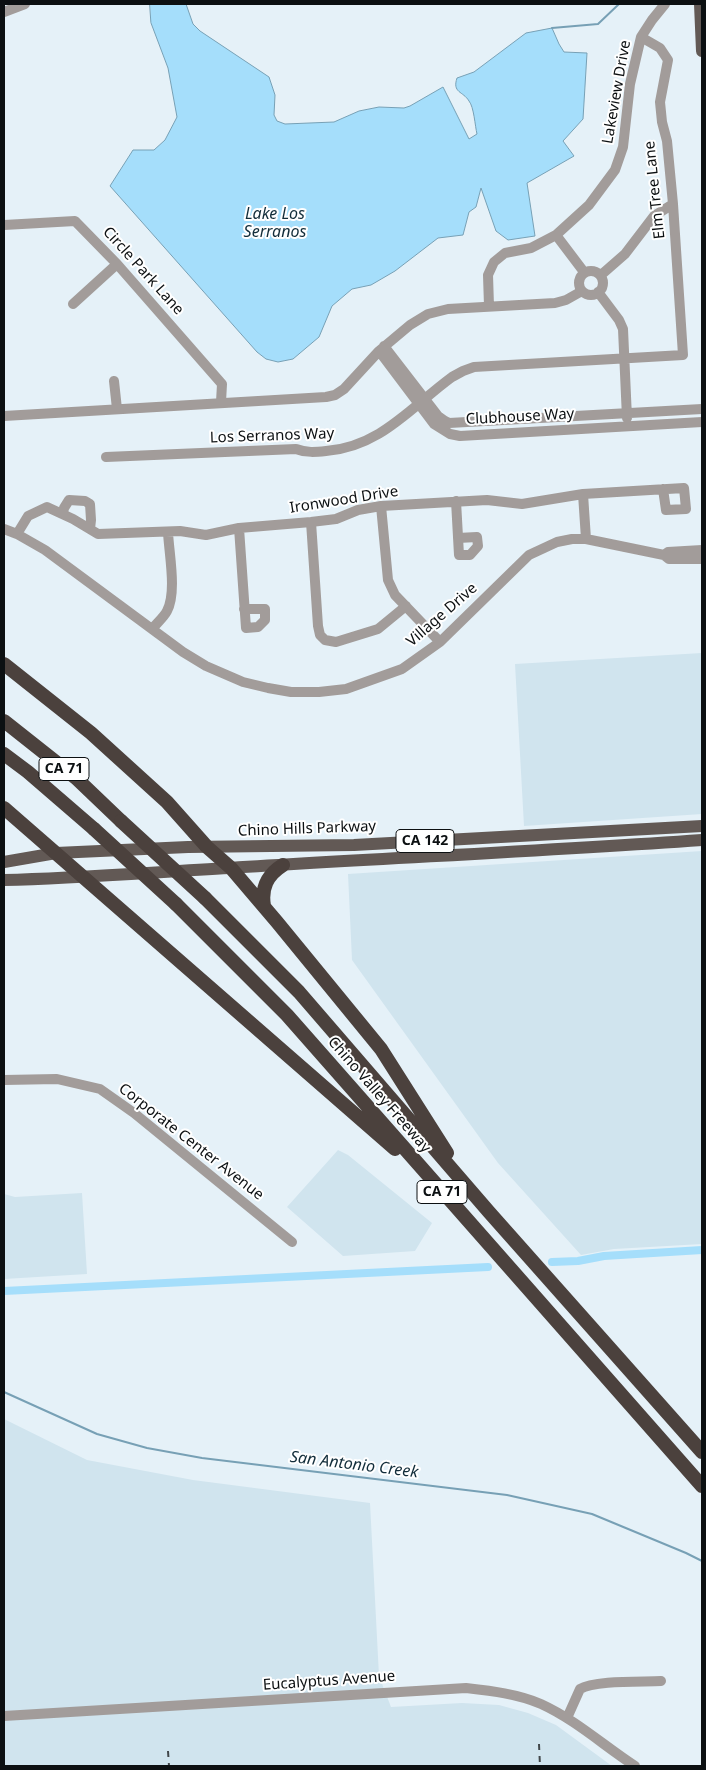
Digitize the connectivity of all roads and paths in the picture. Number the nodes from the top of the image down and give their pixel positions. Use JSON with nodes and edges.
{"nodes":[{"id":1,"x":25,"y":4,"type":"edge"},
{"id":2,"x":665,"y":4,"type":"edge"},
{"id":3,"x":700,"y":4,"type":"edge"},
{"id":4,"x":4,"y":12,"type":"edge"},
{"id":5,"x":641,"y":37,"type":"junction"},
{"id":6,"x":702,"y":51,"type":"edge"},
{"id":7,"x":673,"y":204,"type":"junction"},
{"id":8,"x":4,"y":226,"type":"edge"},
{"id":9,"x":556,"y":235,"type":"junction"},
{"id":10,"x":117,"y":264,"type":"junction"},
{"id":11,"x":584,"y":272,"type":"junction"},
{"id":12,"x":601,"y":275,"type":"junction"},
{"id":13,"x":582,"y":291,"type":"junction"},
{"id":14,"x":598,"y":292,"type":"junction"},
{"id":15,"x":73,"y":304,"type":"dead end"},
{"id":16,"x":489,"y":306,"type":"junction"},
{"id":17,"x":382,"y":348,"type":"junction"},
{"id":18,"x":683,"y":355,"type":"joint"},
{"id":19,"x":625,"y":358,"type":"junction"},
{"id":20,"x":114,"y":381,"type":"dead end"},
{"id":21,"x":421,"y":401,"type":"junction"},
{"id":22,"x":221,"y":402,"type":"junction"},
{"id":23,"x":117,"y":408,"type":"junction"},
{"id":24,"x":702,"y":409,"type":"edge"},
{"id":25,"x":627,"y":414,"type":"junction"},
{"id":26,"x":4,"y":416,"type":"edge"},
{"id":27,"x":702,"y":422,"type":"edge"},
{"id":28,"x":627,"y":426,"type":"junction"},
{"id":29,"x":106,"y":458,"type":"dead end"},
{"id":30,"x":663,"y":489,"type":"dead end"},
{"id":31,"x":583,"y":494,"type":"junction"},
{"id":32,"x":456,"y":501,"type":"junction"},
{"id":33,"x":382,"y":506,"type":"junction"},
{"id":34,"x":63,"y":514,"type":"junction"},
{"id":35,"x":311,"y":522,"type":"junction"},
{"id":36,"x":239,"y":528,"type":"junction"},
{"id":37,"x":4,"y":529,"type":"edge"},
{"id":38,"x":90,"y":529,"type":"junction"},
{"id":39,"x":168,"y":532,"type":"junction"},
{"id":40,"x":17,"y":534,"type":"junction"},
{"id":41,"x":458,"y":538,"type":"dead end"},
{"id":42,"x":586,"y":539,"type":"junction"},
{"id":43,"x":702,"y":550,"type":"edge"},
{"id":44,"x":664,"y":555,"type":"junction"},
{"id":45,"x":702,"y":559,"type":"edge"},
{"id":46,"x":406,"y":606,"type":"junction"},
{"id":47,"x":244,"y":609,"type":"dead end"},
{"id":48,"x":152,"y":629,"type":"junction"},
{"id":49,"x":440,"y":642,"type":"junction"},
{"id":50,"x":4,"y":664,"type":"edge"},
{"id":51,"x":4,"y":721,"type":"edge"},
{"id":52,"x":4,"y":754,"type":"edge"},
{"id":53,"x":4,"y":808,"type":"edge"},
{"id":54,"x":702,"y":826,"type":"edge"},
{"id":55,"x":702,"y":840,"type":"edge"},
{"id":56,"x":208,"y":847,"type":"junction"},
{"id":57,"x":56,"y":852,"type":"junction"},
{"id":58,"x":4,"y":862,"type":"edge"},
{"id":59,"x":283,"y":865,"type":"junction"},
{"id":60,"x":231,"y":868,"type":"junction"},
{"id":61,"x":86,"y":878,"type":"junction"},
{"id":62,"x":4,"y":880,"type":"edge"},
{"id":63,"x":264,"y":906,"type":"junction"},
{"id":64,"x":4,"y":1080,"type":"edge"},
{"id":65,"x":436,"y":1185,"type":"junction"},
{"id":66,"x":473,"y":1193,"type":"junction"},
{"id":67,"x":292,"y":1242,"type":"dead end"},
{"id":68,"x":702,"y":1452,"type":"edge"},
{"id":69,"x":702,"y":1486,"type":"edge"},
{"id":70,"x":661,"y":1682,"type":"dead end"},
{"id":71,"x":4,"y":1716,"type":"edge"},
{"id":72,"x":567,"y":1718,"type":"junction"},
{"id":73,"x":635,"y":1766,"type":"edge"}],
"edges":[{"from":1,"to":4,"type":"street"},
{"from":2,"to":5,"type":"street","name":"Lakeview Drive"},
{"from":3,"to":6,"type":"main road"},
{"from":5,"to":7,"type":"street","name":"Elm Tree Lane"},
{"from":5,"to":9,"type":"street","name":"Lakeview Drive"},
{"from":7,"to":12,"type":"street"},
{"from":7,"to":18,"type":"street","name":"Elm Tree Lane"},
{"from":8,"to":10,"type":"street","name":"Circle Park Lane"},
{"from":9,"to":11,"type":"street"},
{"from":9,"to":16,"type":"street","name":"Lakeview Drive"},
{"from":10,"to":15,"type":"street"},
{"from":10,"to":22,"type":"street","name":"Circle Park Lane"},
{"from":11,"to":12,"type":"street"},
{"from":11,"to":13,"type":"street"},
{"from":12,"to":14,"type":"street"},
{"from":13,"to":14,"type":"street"},
{"from":13,"to":16,"type":"street"},
{"from":14,"to":19,"type":"street"},
{"from":16,"to":17,"type":"street"},
{"from":17,"to":21,"type":"street","name":"Clubhouse Way"},
{"from":17,"to":22,"type":"street"},
{"from":18,"to":19,"type":"street","name":"Los Serranos Way"},
{"from":19,"to":21,"type":"street","name":"Los Serranos Way"},
{"from":19,"to":25,"type":"street"},
{"from":20,"to":23,"type":"street"},
{"from":21,"to":25,"type":"street","name":"Clubhouse Way"},
{"from":21,"to":28,"type":"street","name":"Clubhouse Way"},
{"from":21,"to":29,"type":"street","name":"Los Serranos Way"},
{"from":22,"to":23,"type":"street"},
{"from":23,"to":26,"type":"street"},
{"from":24,"to":25,"type":"street","name":"Clubhouse Way"},
{"from":25,"to":28,"type":"street"},
{"from":27,"to":28,"type":"street","name":"Clubhouse Way"},
{"from":30,"to":31,"type":"street","name":"Ironwood Drive"},
{"from":31,"to":32,"type":"street","name":"Ironwood Drive"},
{"from":31,"to":42,"type":"street"},
{"from":32,"to":33,"type":"street","name":"Ironwood Drive"},
{"from":32,"to":41,"type":"street"},
{"from":33,"to":35,"type":"street","name":"Ironwood Drive"},
{"from":33,"to":46,"type":"street"},
{"from":34,"to":38,"type":"street","name":"Ironwood Drive"},
{"from":34,"to":38,"type":"street"},
{"from":34,"to":40,"type":"street","name":"Ironwood Drive"},
{"from":35,"to":36,"type":"street","name":"Ironwood Drive"},
{"from":35,"to":46,"type":"street"},
{"from":36,"to":39,"type":"street","name":"Ironwood Drive"},
{"from":36,"to":47,"type":"street"},
{"from":37,"to":40,"type":"street","name":"Village Drive"},
{"from":38,"to":39,"type":"street","name":"Ironwood Drive"},
{"from":39,"to":48,"type":"street"},
{"from":40,"to":48,"type":"street","name":"Village Drive"},
{"from":42,"to":44,"type":"street","name":"Village Drive"},
{"from":42,"to":49,"type":"street","name":"Village Drive"},
{"from":43,"to":44,"type":"street","name":"Village Drive"},
{"from":44,"to":45,"type":"street","name":"Village Drive"},
{"from":46,"to":49,"type":"street"},
{"from":48,"to":49,"type":"street","name":"Village Drive"},
{"from":50,"to":56,"type":"highway"},
{"from":51,"to":66,"type":"highway","name":"Chino Valley Freeway","number":"CA 71","bridge":true},
{"from":52,"to":65,"type":"highway","name":"Chino Valley Freeway","number":"CA 71","bridge":true},
{"from":53,"to":57,"type":"highway"},
{"from":54,"to":56,"type":"main road","name":"Chino Hills Parkway","number":"CA 142"},
{"from":55,"to":59,"type":"main road","number":"CA 142"},
{"from":56,"to":57,"type":"main road","name":"Chino Hills Parkway","number":"CA 142"},
{"from":56,"to":60,"type":"highway"},
{"from":57,"to":58,"type":"main road","name":"Chino Hills Parkway"},
{"from":57,"to":61,"type":"highway"},
{"from":59,"to":60,"type":"main road","number":"CA 142"},
{"from":59,"to":63,"type":"highway"},
{"from":60,"to":61,"type":"main road","number":"CA 142"},
{"from":60,"to":63,"type":"highway"},
{"from":61,"to":62,"type":"main road"},
{"from":61,"to":65,"type":"highway"},
{"from":63,"to":66,"type":"highway"},
{"from":64,"to":67,"type":"street","name":"Corporate Center Avenue"},
{"from":65,"to":69,"type":"highway","name":"Chino Valley Freeway","number":"CA 71"},
{"from":66,"to":68,"type":"highway","name":"Chino Valley Freeway","number":"CA 71"},
{"from":70,"to":72,"type":"street"},
{"from":71,"to":72,"type":"street","name":"Eucalyptus Avenue"},
{"from":72,"to":73,"type":"street","name":"Eucalyptus Avenue"}]}
